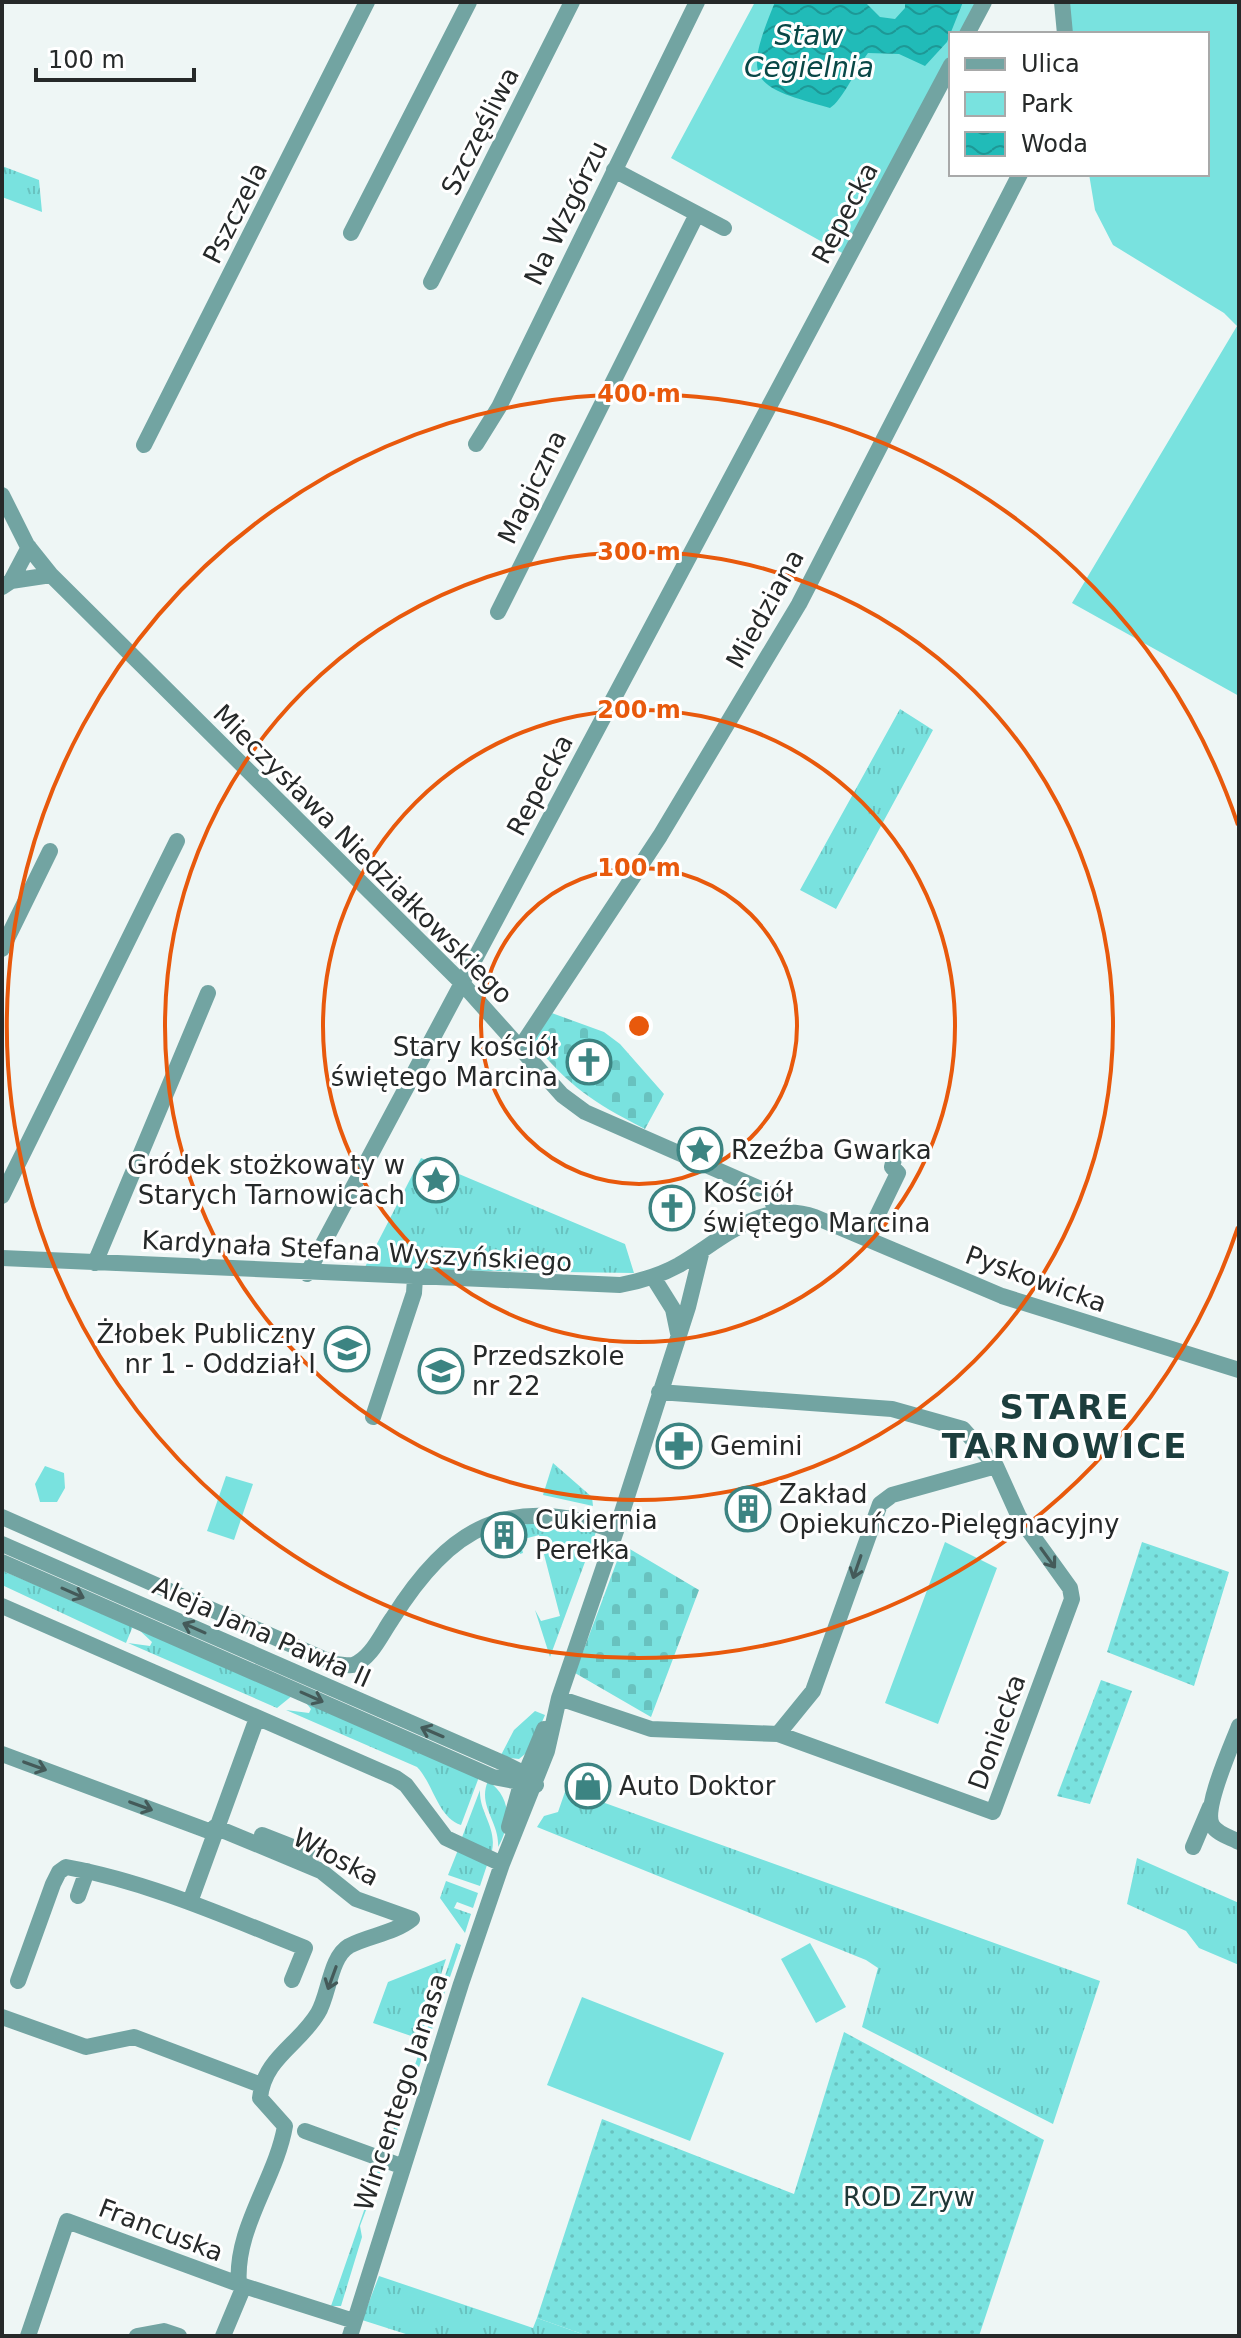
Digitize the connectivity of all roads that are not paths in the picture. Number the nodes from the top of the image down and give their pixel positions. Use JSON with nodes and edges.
{"nodes":[{"id":1,"x":367,"y":2,"type":"edge"},
{"id":2,"x":469,"y":2,"type":"edge"},
{"id":3,"x":572,"y":2,"type":"edge"},
{"id":4,"x":697,"y":2,"type":"edge"},
{"id":5,"x":984,"y":2,"type":"edge"},
{"id":6,"x":1062,"y":2,"type":"edge"},
{"id":7,"x":968,"y":32,"type":"edge"},
{"id":8,"x":1065,"y":32,"type":"edge"},
{"id":9,"x":949,"y":69,"type":"edge"},
{"id":10,"x":614,"y":170,"type":"junction"},
{"id":11,"x":1019,"y":176,"type":"edge"},
{"id":12,"x":697,"y":214,"type":"junction"},
{"id":13,"x":724,"y":228,"type":"dead end"},
{"id":14,"x":351,"y":233,"type":"dead end"},
{"id":15,"x":431,"y":282,"type":"dead end"},
{"id":16,"x":476,"y":444,"type":"dead end"},
{"id":17,"x":144,"y":445,"type":"dead end"},
{"id":18,"x":2,"y":495,"type":"edge"},
{"id":19,"x":29,"y":547,"type":"junction"},
{"id":20,"x":51,"y":575,"type":"junction"},
{"id":21,"x":6,"y":584,"type":"edge"},
{"id":22,"x":498,"y":612,"type":"dead end"},
{"id":23,"x":177,"y":841,"type":"dead end"},
{"id":24,"x":50,"y":851,"type":"dead end"},
{"id":25,"x":2,"y":949,"type":"edge"},
{"id":26,"x":461,"y":982,"type":"junction"},
{"id":27,"x":208,"y":993,"type":"dead end"},
{"id":28,"x":520,"y":1048,"type":"junction"},
{"id":29,"x":895,"y":1155,"type":"dead end"},
{"id":30,"x":2,"y":1196,"type":"edge"},
{"id":31,"x":776,"y":1212,"type":"junction"},
{"id":32,"x":866,"y":1239,"type":"junction"},
{"id":33,"x":702,"y":1250,"type":"junction"},
{"id":34,"x":2,"y":1258,"type":"edge"},
{"id":35,"x":95,"y":1263,"type":"junction"},
{"id":36,"x":679,"y":1265,"type":"junction"},
{"id":37,"x":307,"y":1274,"type":"junction"},
{"id":38,"x":653,"y":1277,"type":"junction"},
{"id":39,"x":415,"y":1278,"type":"junction"},
{"id":40,"x":691,"y":1282,"type":"junction"},
{"id":41,"x":678,"y":1333,"type":"junction"},
{"id":42,"x":1239,"y":1370,"type":"edge"},
{"id":43,"x":659,"y":1392,"type":"junction"},
{"id":44,"x":373,"y":1417,"type":"dead end"},
{"id":45,"x":996,"y":1466,"type":"junction"},
{"id":46,"x":2,"y":1517,"type":"edge"},
{"id":47,"x":616,"y":1531,"type":"junction"},
{"id":48,"x":2,"y":1544,"type":"edge"},
{"id":49,"x":2,"y":1562,"type":"edge"},
{"id":50,"x":2,"y":1606,"type":"edge"},
{"id":51,"x":559,"y":1698,"type":"junction"},
{"id":52,"x":257,"y":1718,"type":"junction"},
{"id":53,"x":1239,"y":1726,"type":"edge"},
{"id":54,"x":778,"y":1734,"type":"junction"},
{"id":55,"x":2,"y":1754,"type":"edge"},
{"id":56,"x":533,"y":1754,"type":"junction"},
{"id":57,"x":498,"y":1770,"type":"junction"},
{"id":58,"x":528,"y":1781,"type":"junction"},
{"id":59,"x":1212,"y":1802,"type":"junction"},
{"id":60,"x":511,"y":1817,"type":"junction"},
{"id":61,"x":216,"y":1826,"type":"junction"},
{"id":62,"x":1239,"y":1842,"type":"edge"},
{"id":63,"x":1193,"y":1847,"type":"dead end"},
{"id":64,"x":313,"y":1855,"type":"dead end"},
{"id":65,"x":502,"y":1864,"type":"junction"},
{"id":66,"x":87,"y":1871,"type":"junction"},
{"id":67,"x":78,"y":1896,"type":"dead end"},
{"id":68,"x":190,"y":1902,"type":"junction"},
{"id":69,"x":292,"y":1980,"type":"dead end"},
{"id":70,"x":18,"y":1981,"type":"dead end"},
{"id":71,"x":2,"y":2017,"type":"edge"},
{"id":72,"x":261,"y":2085,"type":"junction"},
{"id":73,"x":305,"y":2131,"type":"dead end"},
{"id":74,"x":401,"y":2166,"type":"junction"},
{"id":75,"x":241,"y":2286,"type":"junction"},
{"id":76,"x":352,"y":2329,"type":"edge"},
{"id":77,"x":227,"y":2334,"type":"edge"},
{"id":78,"x":28,"y":2336,"type":"edge"},
{"id":79,"x":137,"y":2336,"type":"edge"},
{"id":80,"x":179,"y":2336,"type":"edge"}],
"edges":[{"from":1,"to":17,"type":"street","name":"Pszczela"},
{"from":2,"to":14,"type":"street"},
{"from":3,"to":15,"type":"street","name":"Szczęśliwa"},
{"from":4,"to":10,"type":"street","name":"Na Wzgórzu"},
{"from":5,"to":7,"type":"street"},
{"from":6,"to":8,"type":"street"},
{"from":9,"to":26,"type":"street","name":"Repecka"},
{"from":10,"to":12,"type":"street"},
{"from":10,"to":16,"type":"street","name":"Na Wzgórzu"},
{"from":11,"to":28,"type":"street","name":"Miedziana"},
{"from":12,"to":13,"type":"street"},
{"from":12,"to":22,"type":"street","name":"Magiczna"},
{"from":18,"to":19,"type":"street","name":"Mieczysława Niedziałkowskiego"},
{"from":19,"to":20,"type":"street","name":"Mieczysława Niedziałkowskiego"},
{"from":19,"to":21,"type":"street"},
{"from":20,"to":21,"type":"street"},
{"from":20,"to":26,"type":"street","name":"Mieczysława Niedziałkowskiego"},
{"from":23,"to":30,"type":"street"},
{"from":24,"to":25,"type":"street"},
{"from":26,"to":28,"type":"street","name":"Mieczysława Niedziałkowskiego"},
{"from":26,"to":37,"type":"street","name":"Repecka"},
{"from":27,"to":35,"type":"street"},
{"from":28,"to":31,"type":"street","name":"Mieczysława Niedziałkowskiego"},
{"from":29,"to":32,"type":"street"},
{"from":31,"to":32,"type":"street","name":"Pyskowicka"},
{"from":31,"to":33,"type":"street","name":"Kardynała Stefana Wyszyńskiego"},
{"from":32,"to":42,"type":"street","name":"Pyskowicka"},
{"from":33,"to":36,"type":"street","name":"Kardynała Stefana Wyszyńskiego"},
{"from":33,"to":40,"type":"street","name":"Wincentego Janasa"},
{"from":34,"to":35,"type":"street","name":"Kardynała Stefana Wyszyńskiego"},
{"from":35,"to":37,"type":"street","name":"Kardynała Stefana Wyszyńskiego"},
{"from":36,"to":38,"type":"street","name":"Kardynała Stefana Wyszyńskiego"},
{"from":36,"to":40,"type":"street"},
{"from":37,"to":39,"type":"street","name":"Kardynała Stefana Wyszyńskiego"},
{"from":38,"to":39,"type":"street","name":"Kardynała Stefana Wyszyńskiego"},
{"from":38,"to":41,"type":"street"},
{"from":39,"to":44,"type":"street"},
{"from":40,"to":41,"type":"street","name":"Wincentego Janasa"},
{"from":41,"to":43,"type":"street","name":"Wincentego Janasa"},
{"from":43,"to":45,"type":"street","name":"Doniecka"},
{"from":43,"to":47,"type":"street","name":"Wincentego Janasa"},
{"from":45,"to":54,"type":"street","one_way":true},
{"from":45,"to":54,"type":"street","name":"Doniecka","one_way":true},
{"from":46,"to":47,"type":"street"},
{"from":47,"to":51,"type":"street","name":"Wincentego Janasa"},
{"from":57,"to":48,"type":"street","name":"Aleja Jana Pawła II","one_way":true},
{"from":49,"to":57,"type":"street","name":"Aleja Jana Pawła II","one_way":true},
{"from":50,"to":52,"type":"street"},
{"from":51,"to":54,"type":"street","name":"Doniecka"},
{"from":51,"to":56,"type":"street","name":"Wincentego Janasa"},
{"from":51,"to":58,"type":"street","name":"Wincentego Janasa"},
{"from":52,"to":61,"type":"street"},
{"from":52,"to":65,"type":"street"},
{"from":53,"to":59,"type":"street"},
{"from":55,"to":61,"type":"street","name":"Włoska","one_way":true},
{"from":56,"to":57,"type":"street"},
{"from":56,"to":58,"type":"street","name":"Wincentego Janasa"},
{"from":57,"to":58,"type":"street","name":"Aleja Jana Pawła II"},
{"from":57,"to":60,"type":"street"},
{"from":58,"to":60,"type":"street","name":"Wincentego Janasa"},
{"from":58,"to":65,"type":"street","name":"Wincentego Janasa"},
{"from":59,"to":62,"type":"street"},
{"from":59,"to":63,"type":"street"},
{"from":60,"to":65,"type":"street","name":"Wincentego Janasa"},
{"from":61,"to":64,"type":"street","name":"Włoska"},
{"from":61,"to":68,"type":"street"},
{"from":61,"to":72,"type":"street","name":"Włoska","one_way":true},
{"from":65,"to":74,"type":"street","name":"Wincentego Janasa"},
{"from":66,"to":67,"type":"street"},
{"from":66,"to":68,"type":"street"},
{"from":66,"to":70,"type":"street"},
{"from":68,"to":69,"type":"street"},
{"from":71,"to":72,"type":"street"},
{"from":72,"to":75,"type":"street"},
{"from":73,"to":74,"type":"street"},
{"from":74,"to":76,"type":"street","name":"Wincentego Janasa"},
{"from":75,"to":76,"type":"street","name":"Francuska"},
{"from":75,"to":77,"type":"street"},
{"from":75,"to":78,"type":"street","name":"Francuska"},
{"from":79,"to":80,"type":"street"}]}
